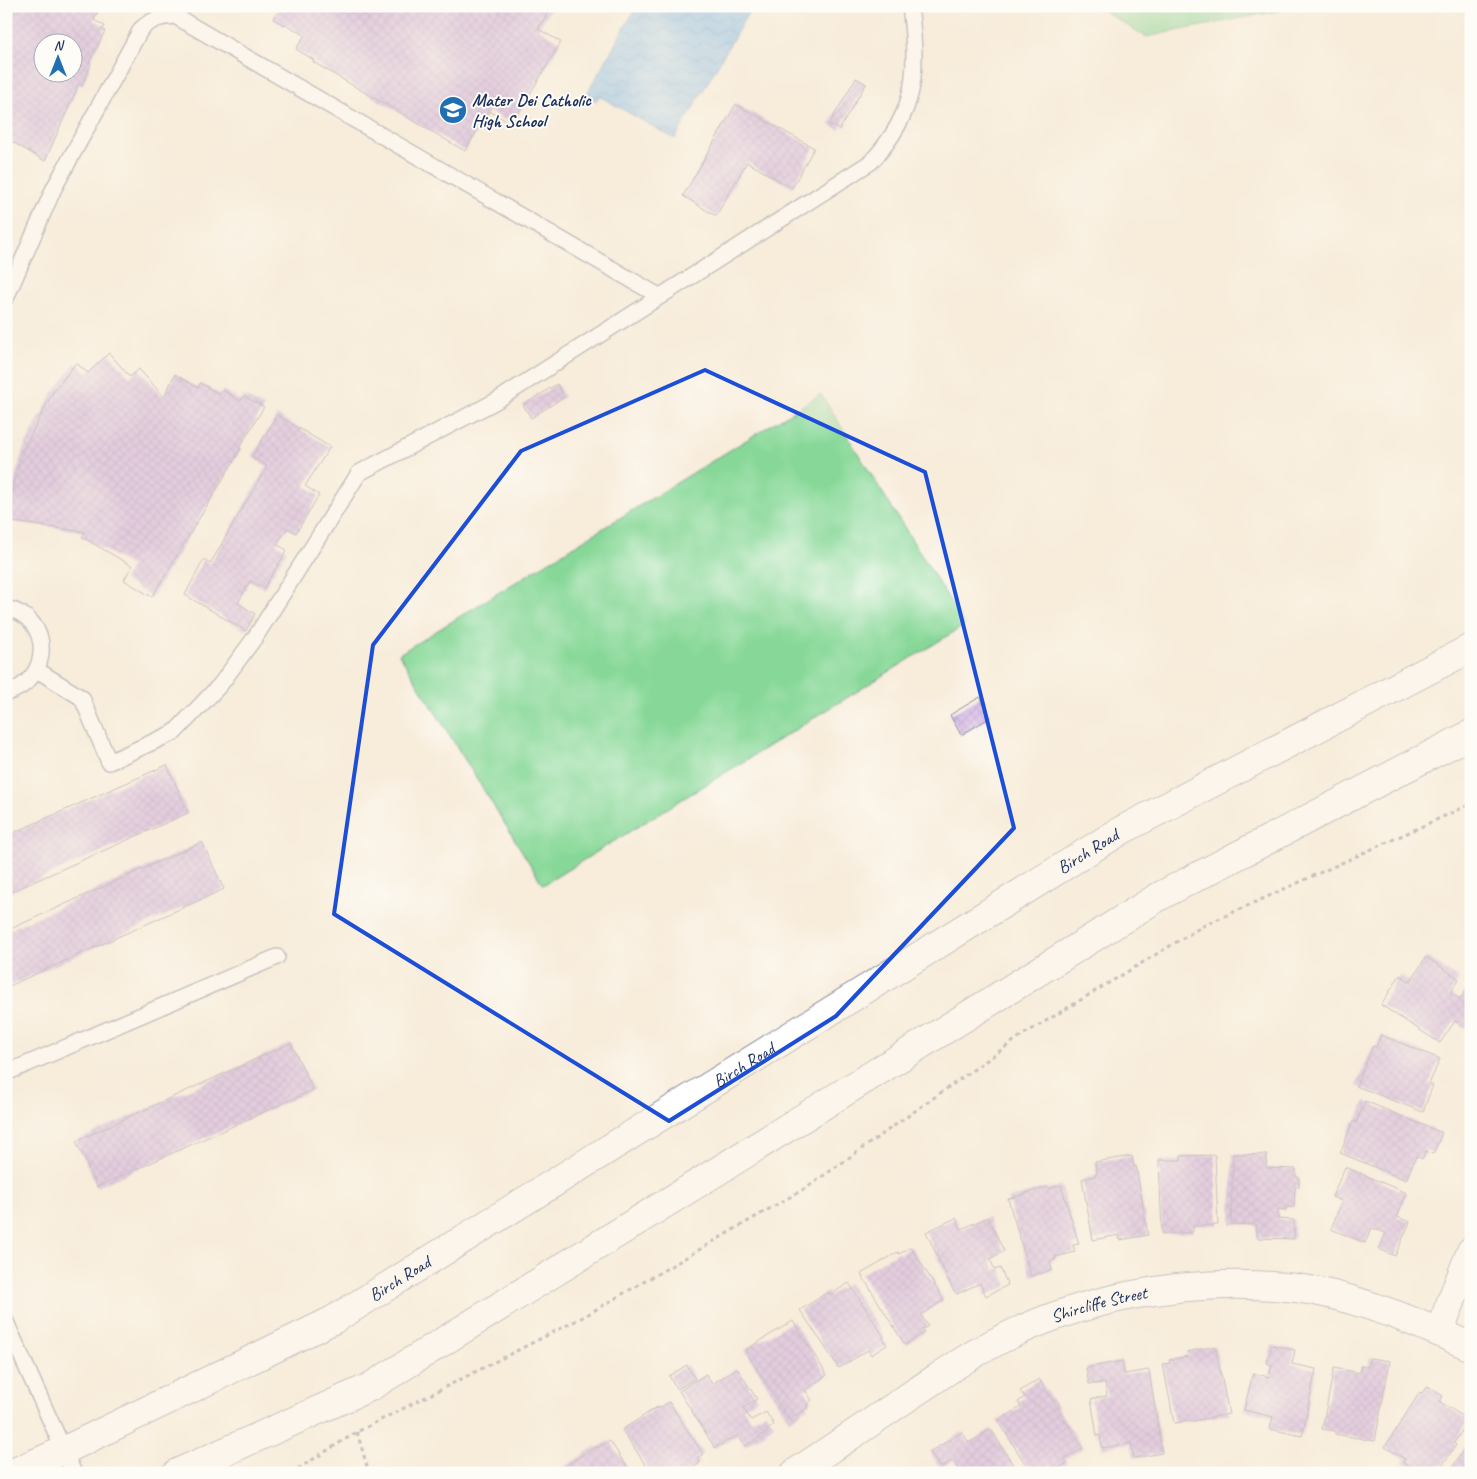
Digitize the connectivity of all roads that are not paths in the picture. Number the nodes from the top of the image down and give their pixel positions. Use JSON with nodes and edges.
{"nodes":[{"id":1,"x":910,"y":6,"type":"edge"},
{"id":2,"x":659,"y":296,"type":"junction"},
{"id":3,"x":6,"y":298,"type":"edge"},
{"id":4,"x":6,"y":608,"type":"edge"},
{"id":5,"x":1471,"y":648,"type":"edge"},
{"id":6,"x":37,"y":670,"type":"junction"},
{"id":7,"x":6,"y":693,"type":"edge"},
{"id":8,"x":1471,"y":734,"type":"edge"},
{"id":9,"x":277,"y":957,"type":"dead end"},
{"id":10,"x":6,"y":1073,"type":"edge"},
{"id":11,"x":1471,"y":1251,"type":"edge"},
{"id":12,"x":6,"y":1322,"type":"edge"},
{"id":13,"x":1439,"y":1332,"type":"junction"},
{"id":14,"x":1471,"y":1346,"type":"edge"},
{"id":15,"x":69,"y":1462,"type":"edge"},
{"id":16,"x":12,"y":1473,"type":"edge"},
{"id":17,"x":177,"y":1473,"type":"edge"},
{"id":18,"x":795,"y":1473,"type":"edge"}],
"edges":[{"from":1,"to":2,"type":"lane"},
{"from":2,"to":3,"type":"lane"},
{"from":2,"to":6,"type":"lane"},
{"from":4,"to":6,"type":"lane"},
{"from":5,"to":15,"type":"main road","name":"Birch Road"},
{"from":6,"to":7,"type":"lane"},
{"from":8,"to":17,"type":"main road"},
{"from":9,"to":10,"type":"lane"},
{"from":11,"to":13,"type":"main road"},
{"from":12,"to":15,"type":"lane"},
{"from":13,"to":14,"type":"main road","name":"Shircliffe Street"},
{"from":13,"to":18,"type":"main road","name":"Shircliffe Street"},
{"from":15,"to":16,"type":"main road","name":"Birch Road"}]}
